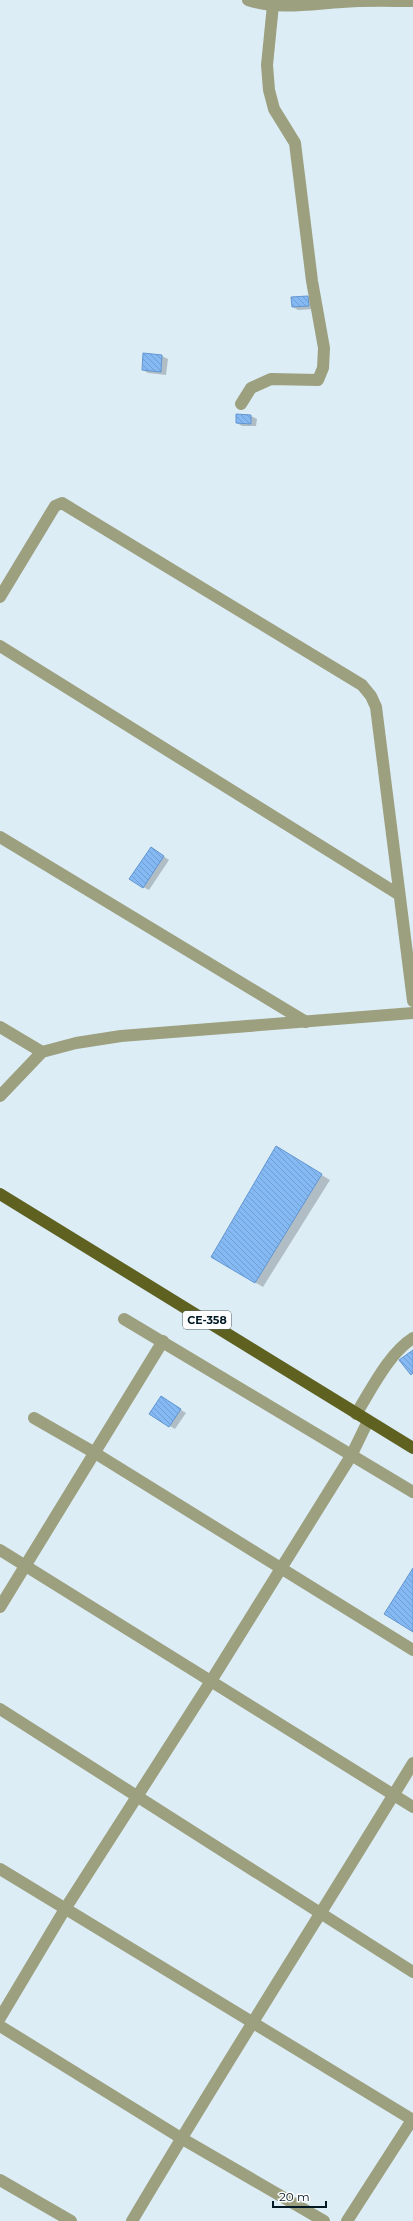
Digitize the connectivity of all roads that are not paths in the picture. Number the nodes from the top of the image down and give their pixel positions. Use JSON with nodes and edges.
{"nodes":[{"id":1,"x":248,"y":0,"type":"edge"},
{"id":2,"x":413,"y":1,"type":"edge"},
{"id":3,"x":273,"y":5,"type":"junction"},
{"id":4,"x":241,"y":404,"type":"dead end"},
{"id":5,"x":0,"y":597,"type":"edge"},
{"id":6,"x":0,"y":646,"type":"edge"},
{"id":7,"x":0,"y":837,"type":"edge"},
{"id":8,"x":398,"y":894,"type":"junction"},
{"id":9,"x":413,"y":1001,"type":"edge"},
{"id":10,"x":413,"y":1013,"type":"edge"},
{"id":11,"x":306,"y":1022,"type":"junction"},
{"id":12,"x":0,"y":1027,"type":"edge"},
{"id":13,"x":42,"y":1052,"type":"junction"},
{"id":14,"x":0,"y":1096,"type":"edge"},
{"id":15,"x":0,"y":1194,"type":"edge"},
{"id":16,"x":124,"y":1319,"type":"dead end"},
{"id":17,"x":413,"y":1338,"type":"edge"},
{"id":18,"x":163,"y":1341,"type":"junction"},
{"id":19,"x":356,"y":1414,"type":"junction"},
{"id":20,"x":34,"y":1418,"type":"dead end"},
{"id":21,"x":368,"y":1421,"type":"junction"},
{"id":22,"x":413,"y":1448,"type":"edge"},
{"id":23,"x":95,"y":1453,"type":"junction"},
{"id":24,"x":351,"y":1456,"type":"junction"},
{"id":25,"x":413,"y":1492,"type":"edge"},
{"id":26,"x":0,"y":1550,"type":"edge"},
{"id":27,"x":26,"y":1565,"type":"junction"},
{"id":28,"x":281,"y":1567,"type":"junction"},
{"id":29,"x":0,"y":1607,"type":"edge"},
{"id":30,"x":413,"y":1650,"type":"edge"},
{"id":31,"x":211,"y":1681,"type":"junction"},
{"id":32,"x":0,"y":1709,"type":"edge"},
{"id":33,"x":413,"y":1763,"type":"edge"},
{"id":34,"x":394,"y":1795,"type":"junction"},
{"id":35,"x":136,"y":1797,"type":"junction"},
{"id":36,"x":413,"y":1807,"type":"edge"},
{"id":37,"x":0,"y":1869,"type":"edge"},
{"id":38,"x":65,"y":1909,"type":"junction"},
{"id":39,"x":322,"y":1914,"type":"junction"},
{"id":40,"x":413,"y":1972,"type":"edge"},
{"id":41,"x":0,"y":2018,"type":"edge"},
{"id":42,"x":254,"y":2022,"type":"junction"},
{"id":43,"x":0,"y":2026,"type":"edge"},
{"id":44,"x":413,"y":2120,"type":"edge"},
{"id":45,"x":181,"y":2138,"type":"junction"},
{"id":46,"x":0,"y":2180,"type":"edge"},
{"id":47,"x":71,"y":2221,"type":"edge"},
{"id":48,"x":132,"y":2221,"type":"edge"},
{"id":49,"x":324,"y":2221,"type":"edge"},
{"id":50,"x":347,"y":2221,"type":"edge"}],
"edges":[{"from":1,"to":3,"type":"street"},
{"from":2,"to":3,"type":"street"},
{"from":3,"to":4,"type":"street"},
{"from":5,"to":8,"type":"street"},
{"from":6,"to":8,"type":"street"},
{"from":7,"to":11,"type":"street"},
{"from":8,"to":9,"type":"street"},
{"from":10,"to":11,"type":"street"},
{"from":11,"to":13,"type":"street"},
{"from":12,"to":13,"type":"street"},
{"from":13,"to":14,"type":"street"},
{"from":15,"to":19,"type":"main road","number":"CE-358"},
{"from":16,"to":18,"type":"street"},
{"from":17,"to":19,"type":"street"},
{"from":18,"to":23,"type":"street"},
{"from":18,"to":24,"type":"street"},
{"from":19,"to":21,"type":"main road","number":"CE-358"},
{"from":20,"to":23,"type":"street"},
{"from":21,"to":22,"type":"main road","number":"CE-358"},
{"from":21,"to":24,"type":"street"},
{"from":23,"to":27,"type":"street"},
{"from":23,"to":28,"type":"street"},
{"from":24,"to":25,"type":"street"},
{"from":24,"to":28,"type":"street"},
{"from":26,"to":27,"type":"street"},
{"from":27,"to":29,"type":"street"},
{"from":27,"to":31,"type":"street"},
{"from":28,"to":30,"type":"street"},
{"from":28,"to":31,"type":"street"},
{"from":31,"to":34,"type":"street"},
{"from":31,"to":35,"type":"street"},
{"from":32,"to":35,"type":"street"},
{"from":33,"to":34,"type":"street"},
{"from":34,"to":36,"type":"street"},
{"from":34,"to":39,"type":"street"},
{"from":35,"to":38,"type":"street"},
{"from":35,"to":39,"type":"street"},
{"from":37,"to":38,"type":"street"},
{"from":38,"to":41,"type":"street"},
{"from":38,"to":42,"type":"street"},
{"from":39,"to":40,"type":"street"},
{"from":39,"to":42,"type":"street"},
{"from":42,"to":44,"type":"street"},
{"from":42,"to":45,"type":"street"},
{"from":43,"to":45,"type":"street"},
{"from":44,"to":50,"type":"street"},
{"from":45,"to":48,"type":"street"},
{"from":45,"to":49,"type":"street"},
{"from":46,"to":47,"type":"street"}]}
